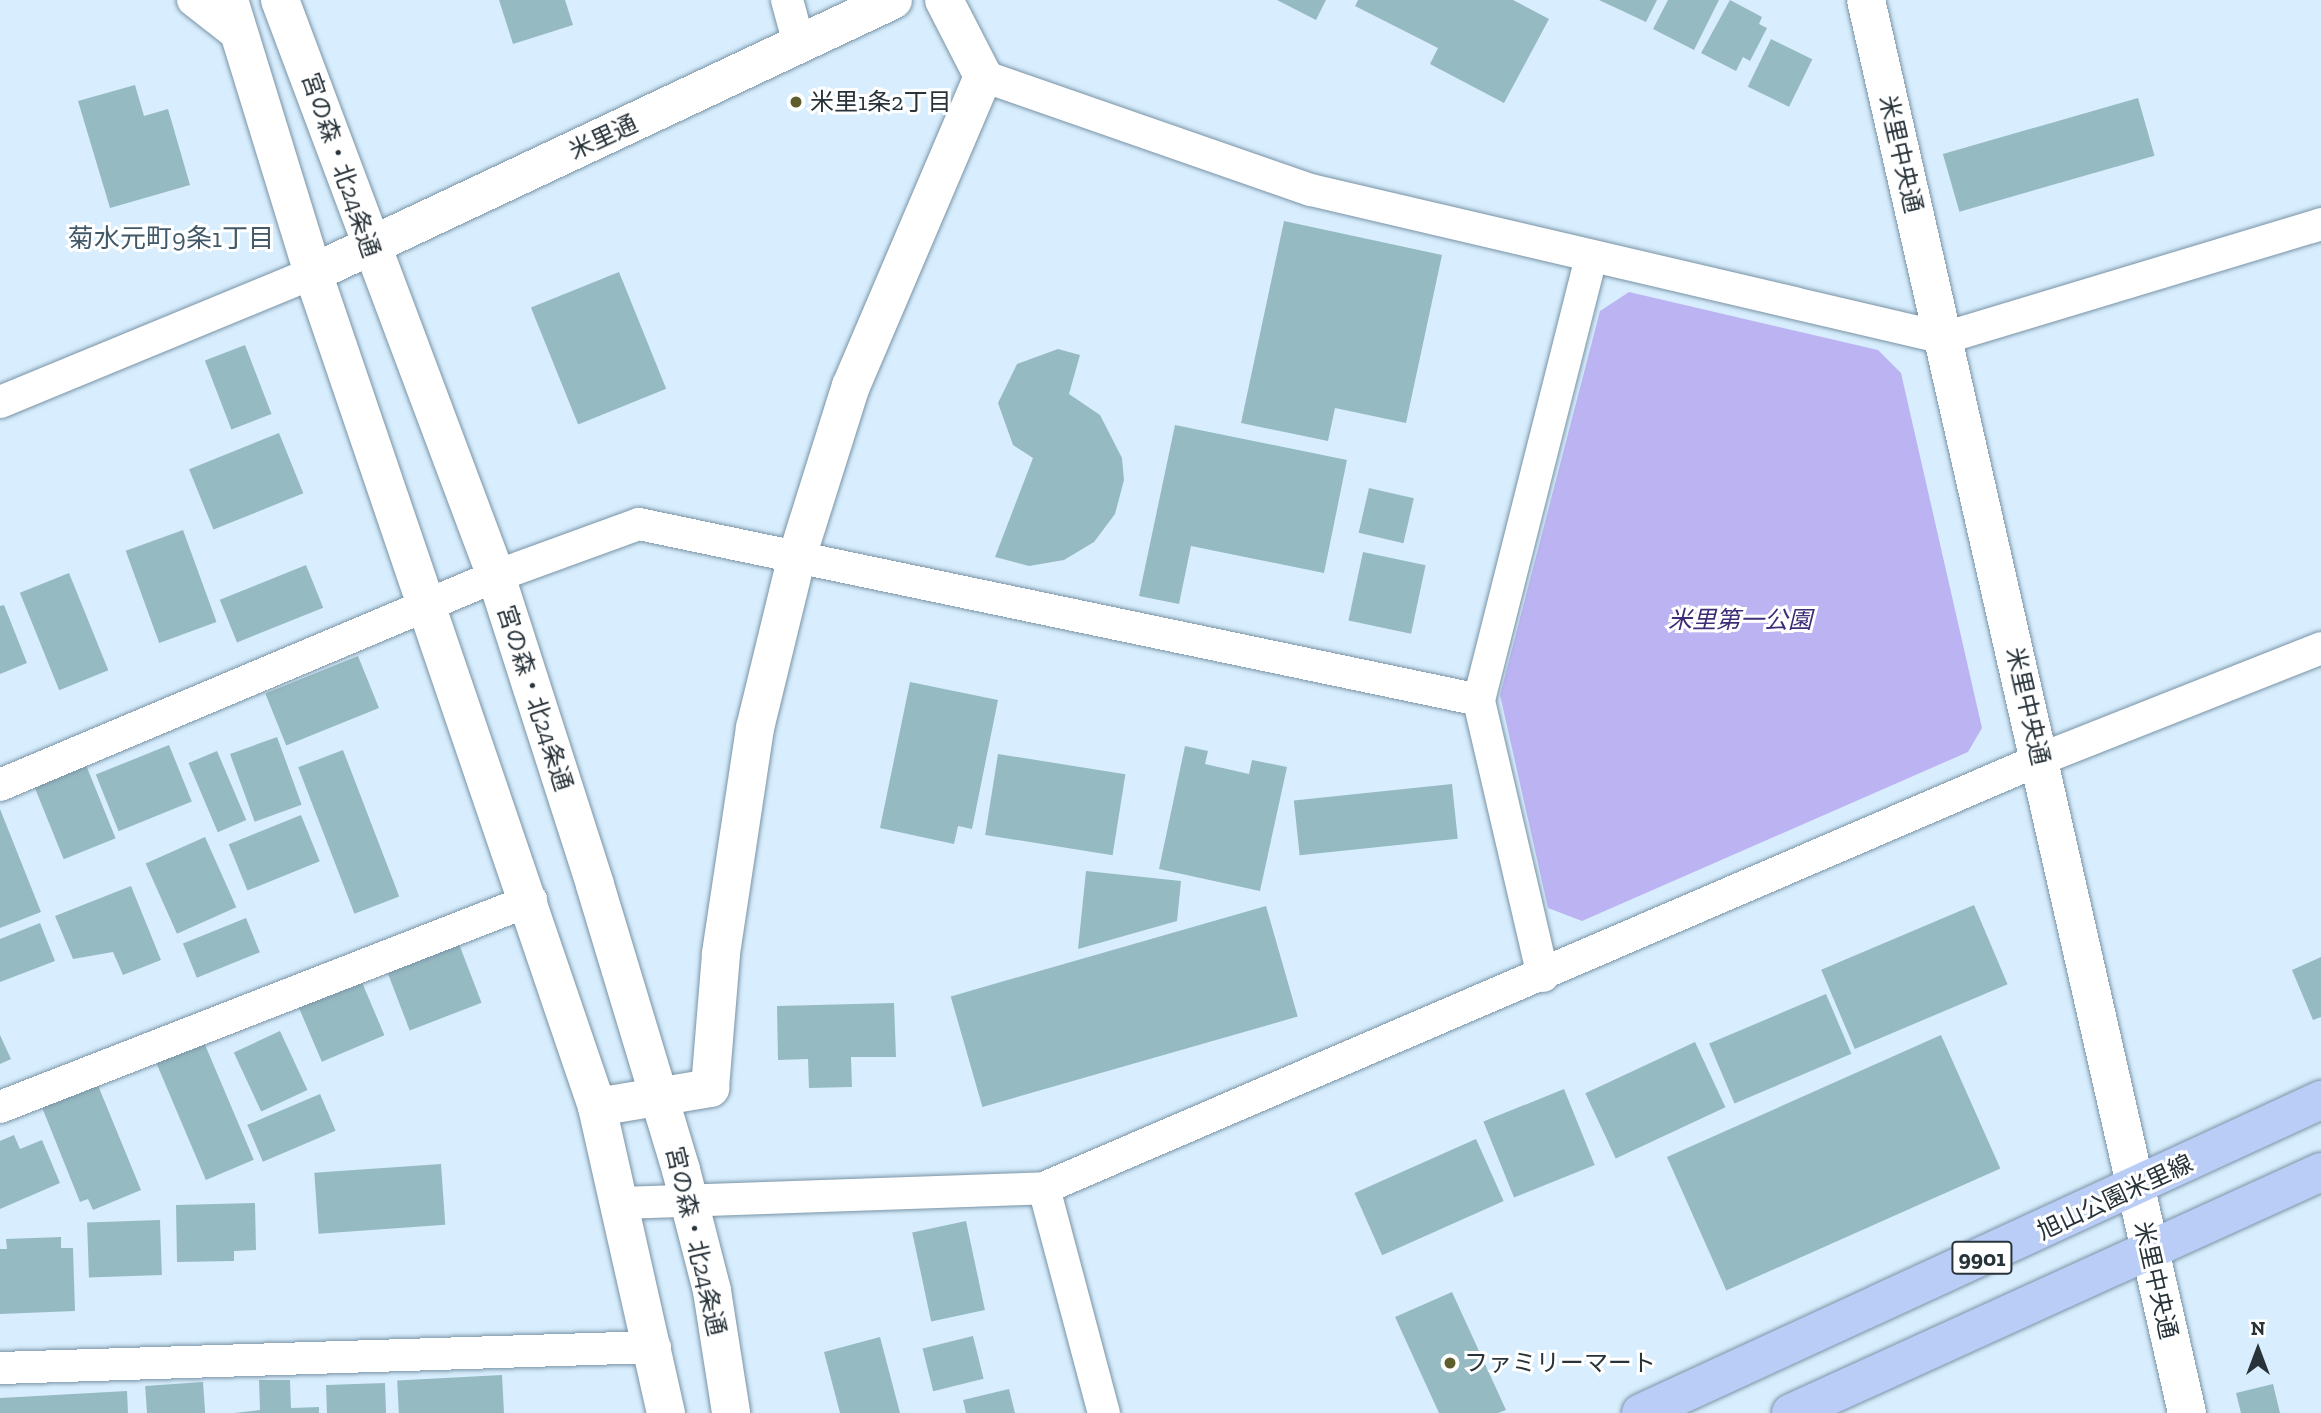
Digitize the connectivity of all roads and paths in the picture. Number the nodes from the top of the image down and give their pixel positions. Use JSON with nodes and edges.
{"nodes":[{"id":1,"x":193,"y":0,"type":"edge"},
{"id":2,"x":787,"y":0,"type":"edge"},
{"id":3,"x":892,"y":0,"type":"edge"},
{"id":4,"x":944,"y":0,"type":"edge"},
{"id":5,"x":1868,"y":1,"type":"edge"},
{"id":6,"x":287,"y":7,"type":"edge"},
{"id":7,"x":231,"y":16,"type":"edge"},
{"id":8,"x":799,"y":44,"type":"junction"},
{"id":9,"x":983,"y":76,"type":"junction"},
{"id":10,"x":2321,"y":224,"type":"edge"},
{"id":11,"x":369,"y":247,"type":"junction"},
{"id":12,"x":1591,"y":257,"type":"junction"},
{"id":13,"x":313,"y":273,"type":"junction"},
{"id":14,"x":1944,"y":338,"type":"junction"},
{"id":15,"x":0,"y":402,"type":"edge"},
{"id":16,"x":796,"y":560,"type":"junction"},
{"id":17,"x":496,"y":576,"type":"junction"},
{"id":18,"x":429,"y":605,"type":"junction"},
{"id":19,"x":2321,"y":648,"type":"edge"},
{"id":20,"x":1479,"y":700,"type":"junction"},
{"id":21,"x":2040,"y":759,"type":"junction"},
{"id":22,"x":0,"y":785,"type":"edge"},
{"id":23,"x":531,"y":900,"type":"junction"},
{"id":24,"x":1543,"y":976,"type":"junction"},
{"id":25,"x":661,"y":1096,"type":"junction"},
{"id":26,"x":2321,"y":1100,"type":"edge"},
{"id":27,"x":0,"y":1107,"type":"edge"},
{"id":28,"x":597,"y":1107,"type":"junction"},
{"id":29,"x":2321,"y":1172,"type":"edge"},
{"id":30,"x":1044,"y":1188,"type":"junction"},
{"id":31,"x":2137,"y":1190,"type":"junction"},
{"id":32,"x":688,"y":1201,"type":"junction"},
{"id":33,"x":623,"y":1203,"type":"junction"},
{"id":34,"x":2150,"y":1254,"type":"junction"},
{"id":35,"x":655,"y":1347,"type":"junction"},
{"id":36,"x":0,"y":1368,"type":"edge"},
{"id":37,"x":666,"y":1413,"type":"edge"},
{"id":38,"x":730,"y":1413,"type":"edge"},
{"id":39,"x":1104,"y":1413,"type":"edge"},
{"id":40,"x":1641,"y":1413,"type":"edge"},
{"id":41,"x":1791,"y":1413,"type":"edge"},
{"id":42,"x":2187,"y":1413,"type":"edge"}],
"edges":[{"from":1,"to":7,"type":"street"},
{"from":2,"to":8,"type":"street"},
{"from":3,"to":8,"type":"street","name":"米里通"},
{"from":4,"to":9,"type":"street"},
{"from":5,"to":14,"type":"street","name":"米里中央通"},
{"from":6,"to":11,"type":"street","name":"宮の森・北24条通"},
{"from":7,"to":13,"type":"street"},
{"from":8,"to":11,"type":"street","name":"米里通"},
{"from":9,"to":12,"type":"street"},
{"from":9,"to":16,"type":"street"},
{"from":10,"to":14,"type":"street"},
{"from":11,"to":13,"type":"street","name":"米里通"},
{"from":11,"to":17,"type":"street","name":"宮の森・北24条通"},
{"from":12,"to":14,"type":"street"},
{"from":12,"to":20,"type":"street"},
{"from":13,"to":15,"type":"street"},
{"from":13,"to":18,"type":"street"},
{"from":14,"to":21,"type":"street","name":"米里中央通"},
{"from":16,"to":17,"type":"street"},
{"from":16,"to":20,"type":"street"},
{"from":16,"to":25,"type":"street"},
{"from":17,"to":18,"type":"street"},
{"from":17,"to":25,"type":"street","name":"宮の森・北24条通"},
{"from":18,"to":22,"type":"street"},
{"from":18,"to":23,"type":"street"},
{"from":19,"to":21,"type":"street"},
{"from":20,"to":24,"type":"street"},
{"from":21,"to":24,"type":"street"},
{"from":21,"to":31,"type":"street","name":"米里中央通"},
{"from":23,"to":27,"type":"street"},
{"from":23,"to":28,"type":"street"},
{"from":24,"to":30,"type":"street"},
{"from":25,"to":28,"type":"street"},
{"from":25,"to":32,"type":"street","name":"宮の森・北24条通"},
{"from":26,"to":31,"type":"main road","name":"旭山公園米里線","number":"9901"},
{"from":28,"to":33,"type":"street"},
{"from":29,"to":34,"type":"main road","number":"9901"},
{"from":30,"to":32,"type":"street"},
{"from":30,"to":39,"type":"street"},
{"from":31,"to":34,"type":"street","name":"米里中央通"},
{"from":31,"to":40,"type":"main road","name":"旭山公園米里線","number":"9901"},
{"from":32,"to":33,"type":"street"},
{"from":32,"to":38,"type":"street","name":"宮の森・北24条通"},
{"from":33,"to":35,"type":"street"},
{"from":34,"to":41,"type":"main road","number":"9901"},
{"from":34,"to":42,"type":"street","name":"米里中央通"},
{"from":35,"to":36,"type":"street"},
{"from":35,"to":37,"type":"street"}]}
